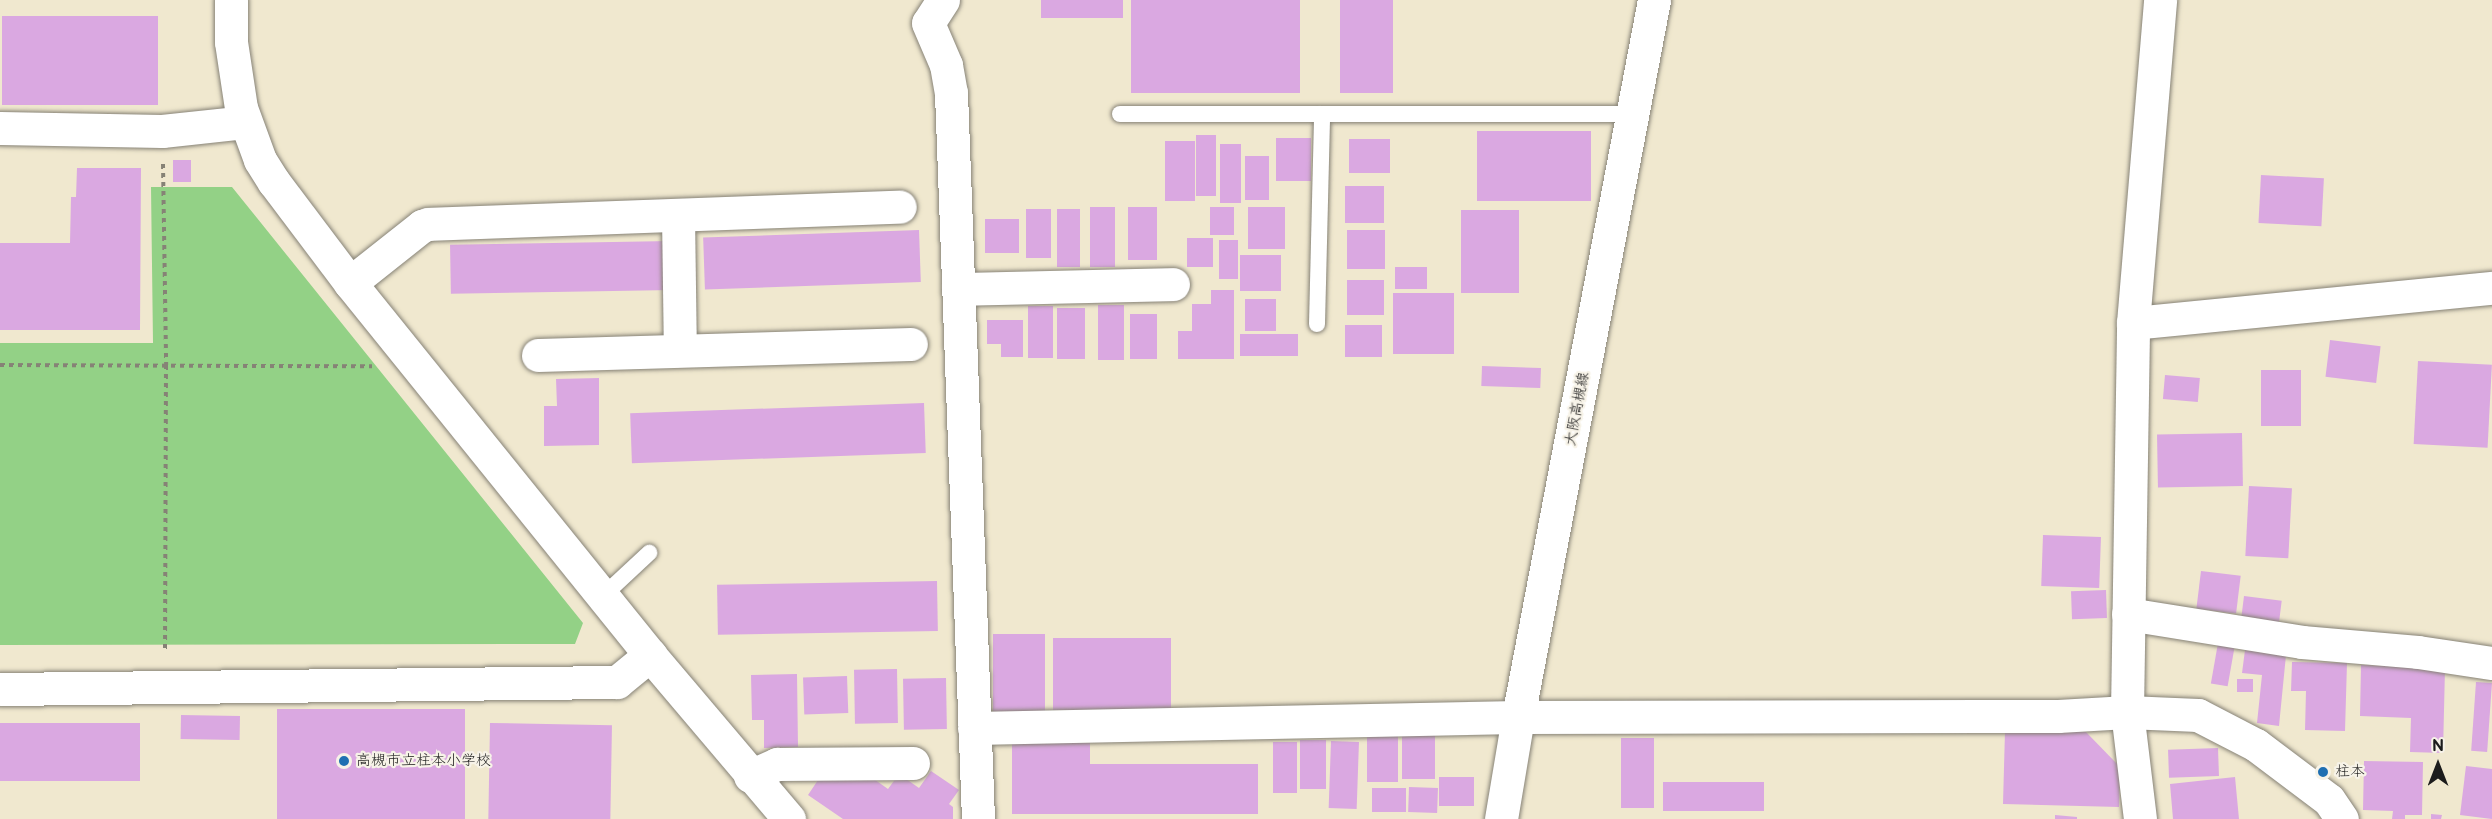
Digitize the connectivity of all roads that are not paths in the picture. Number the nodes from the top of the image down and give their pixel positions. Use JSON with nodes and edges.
{"nodes":[{"id":1,"x":231,"y":0,"type":"edge"},
{"id":2,"x":943,"y":0,"type":"edge"},
{"id":3,"x":1654,"y":0,"type":"edge"},
{"id":4,"x":2160,"y":0,"type":"edge"},
{"id":5,"x":1120,"y":114,"type":"dead end"},
{"id":6,"x":1322,"y":114,"type":"junction"},
{"id":7,"x":1634,"y":114,"type":"junction"},
{"id":8,"x":245,"y":122,"type":"junction"},
{"id":9,"x":0,"y":128,"type":"edge"},
{"id":10,"x":900,"y":207,"type":"dead end"},
{"id":11,"x":678,"y":215,"type":"junction"},
{"id":12,"x":350,"y":283,"type":"junction"},
{"id":13,"x":1173,"y":284,"type":"dead end"},
{"id":14,"x":2492,"y":288,"type":"edge"},
{"id":15,"x":958,"y":289,"type":"junction"},
{"id":16,"x":2133,"y":322,"type":"junction"},
{"id":17,"x":1317,"y":324,"type":"dead end"},
{"id":18,"x":910,"y":344,"type":"dead end"},
{"id":19,"x":680,"y":350,"type":"junction"},
{"id":20,"x":538,"y":355,"type":"dead end"},
{"id":21,"x":649,"y":553,"type":"dead end"},
{"id":22,"x":604,"y":595,"type":"junction"},
{"id":23,"x":2128,"y":614,"type":"junction"},
{"id":24,"x":650,"y":655,"type":"junction"},
{"id":25,"x":2492,"y":663,"type":"edge"},
{"id":26,"x":0,"y":689,"type":"edge"},
{"id":27,"x":2127,"y":712,"type":"junction"},
{"id":28,"x":1518,"y":717,"type":"junction"},
{"id":29,"x":974,"y":728,"type":"junction"},
{"id":30,"x":913,"y":763,"type":"dead end"},
{"id":31,"x":750,"y":776,"type":"junction"},
{"id":32,"x":789,"y":819,"type":"edge"},
{"id":33,"x":978,"y":819,"type":"edge"},
{"id":34,"x":1501,"y":819,"type":"edge"},
{"id":35,"x":2140,"y":819,"type":"edge"},
{"id":36,"x":2342,"y":819,"type":"edge"}],
"edges":[{"from":1,"to":8,"type":"street"},
{"from":2,"to":15,"type":"street"},
{"from":3,"to":7,"type":"street","name":"大阪高槻線"},
{"from":4,"to":16,"type":"street"},
{"from":5,"to":6,"type":"lane"},
{"from":6,"to":7,"type":"lane"},
{"from":6,"to":17,"type":"lane"},
{"from":7,"to":28,"type":"street","name":"大阪高槻線"},
{"from":8,"to":9,"type":"street"},
{"from":8,"to":12,"type":"street"},
{"from":10,"to":11,"type":"street"},
{"from":11,"to":12,"type":"street"},
{"from":11,"to":19,"type":"street"},
{"from":12,"to":22,"type":"street"},
{"from":13,"to":15,"type":"street"},
{"from":14,"to":16,"type":"street"},
{"from":15,"to":29,"type":"street"},
{"from":16,"to":23,"type":"street"},
{"from":18,"to":19,"type":"street"},
{"from":19,"to":20,"type":"street"},
{"from":21,"to":22,"type":"lane"},
{"from":22,"to":24,"type":"street"},
{"from":23,"to":25,"type":"street"},
{"from":23,"to":27,"type":"street"},
{"from":24,"to":26,"type":"street"},
{"from":24,"to":31,"type":"street"},
{"from":27,"to":28,"type":"street"},
{"from":27,"to":35,"type":"street"},
{"from":27,"to":36,"type":"street"},
{"from":28,"to":29,"type":"street"},
{"from":28,"to":34,"type":"street","name":"大阪高槻線"},
{"from":29,"to":33,"type":"street"},
{"from":30,"to":31,"type":"street"},
{"from":31,"to":32,"type":"street"}]}
